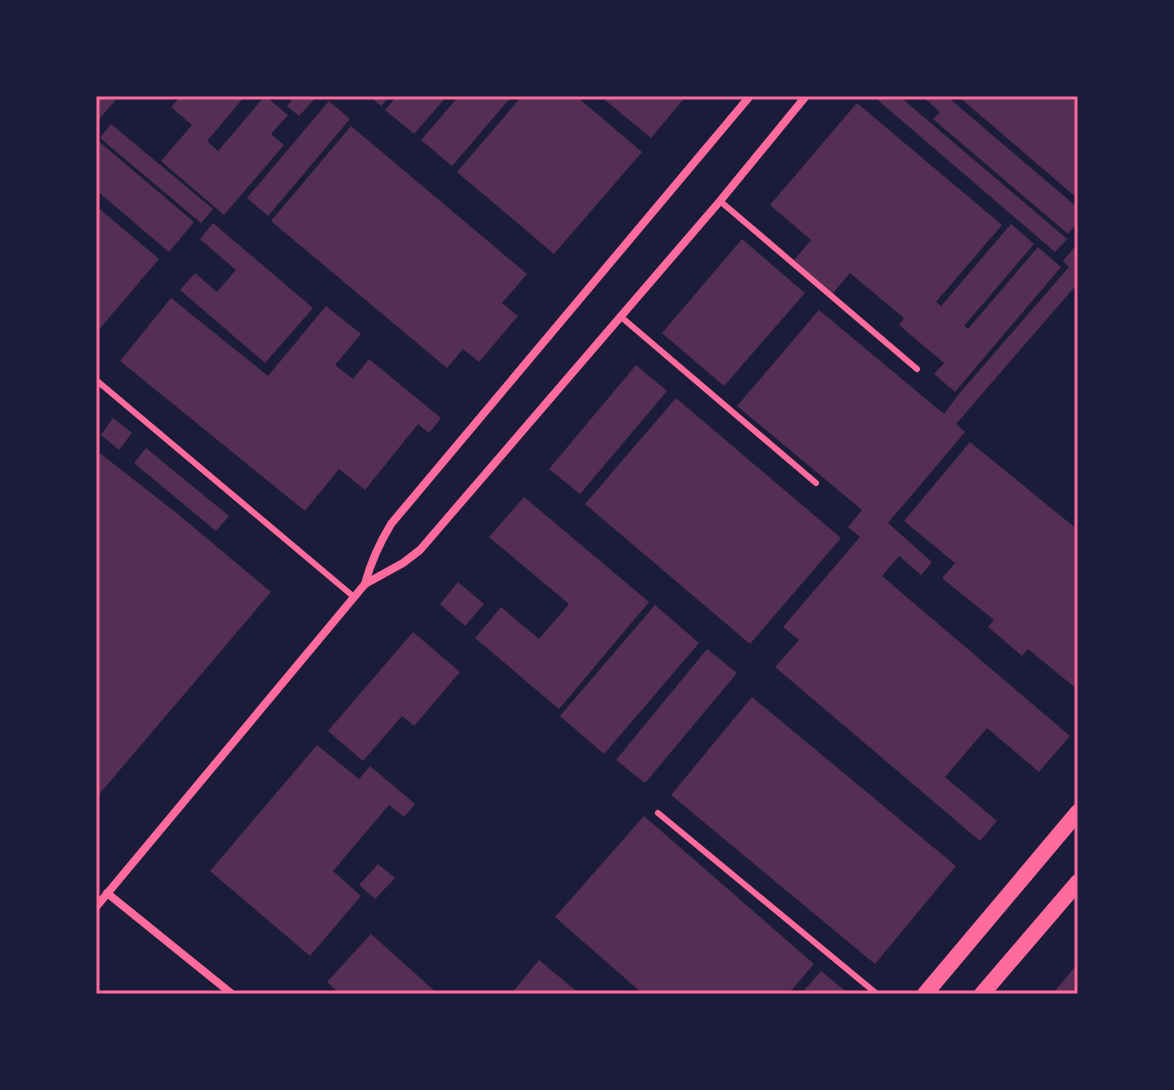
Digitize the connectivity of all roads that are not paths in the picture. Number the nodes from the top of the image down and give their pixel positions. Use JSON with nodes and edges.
{"nodes":[{"id":1,"x":750,"y":96,"type":"edge"},
{"id":2,"x":806,"y":96,"type":"edge"},
{"id":3,"x":720,"y":201,"type":"junction"},
{"id":4,"x":620,"y":316,"type":"junction"},
{"id":5,"x":917,"y":369,"type":"dead end"},
{"id":6,"x":96,"y":380,"type":"edge"},
{"id":7,"x":816,"y":483,"type":"dead end"},
{"id":8,"x":365,"y":584,"type":"junction"},
{"id":9,"x":354,"y":597,"type":"junction"},
{"id":10,"x":1078,"y":812,"type":"edge"},
{"id":11,"x":658,"y":813,"type":"dead end"},
{"id":12,"x":1078,"y":882,"type":"edge"},
{"id":13,"x":107,"y":893,"type":"junction"},
{"id":14,"x":96,"y":907,"type":"edge"},
{"id":15,"x":232,"y":994,"type":"edge"},
{"id":16,"x":877,"y":994,"type":"edge"},
{"id":17,"x":925,"y":994,"type":"edge"},
{"id":18,"x":982,"y":994,"type":"edge"}],
"edges":[{"from":1,"to":8,"type":"street"},
{"from":2,"to":3,"type":"street"},
{"from":3,"to":4,"type":"street"},
{"from":3,"to":5,"type":"lane"},
{"from":4,"to":7,"type":"lane"},
{"from":4,"to":8,"type":"street"},
{"from":6,"to":9,"type":"lane"},
{"from":8,"to":9,"type":"street"},
{"from":9,"to":13,"type":"street"},
{"from":10,"to":17,"type":"main road"},
{"from":11,"to":16,"type":"lane"},
{"from":12,"to":18,"type":"main road"},
{"from":13,"to":14,"type":"street"},
{"from":13,"to":15,"type":"street"}]}
